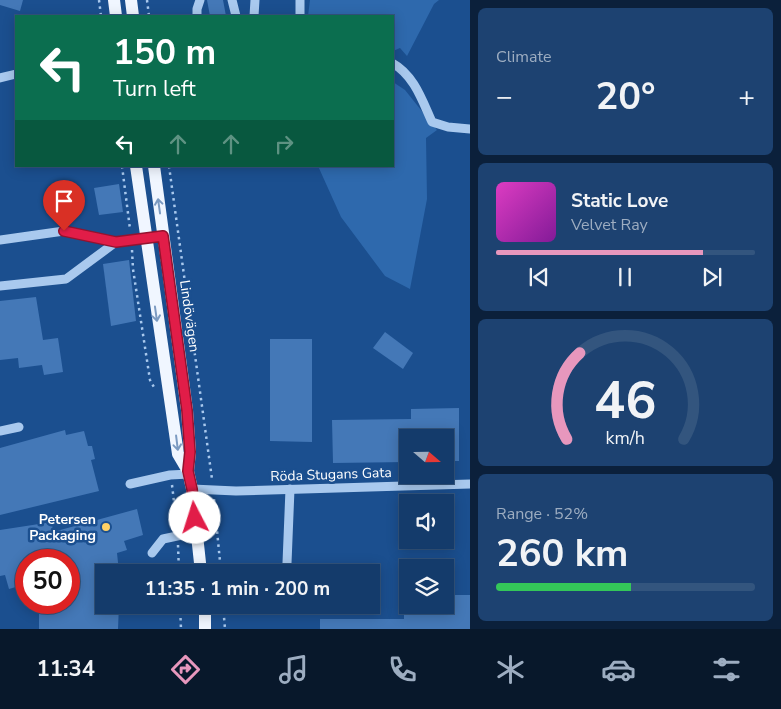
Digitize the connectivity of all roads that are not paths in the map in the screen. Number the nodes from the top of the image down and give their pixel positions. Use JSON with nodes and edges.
{"nodes":[{"id":1,"x":114,"y":0,"type":"edge"},
{"id":2,"x":131,"y":0,"type":"edge"},
{"id":3,"x":200,"y":0,"type":"edge"},
{"id":4,"x":232,"y":0,"type":"edge"},
{"id":5,"x":255,"y":0,"type":"edge"},
{"id":6,"x":300,"y":0,"type":"edge"},
{"id":7,"x":116,"y":15,"type":"edge"},
{"id":8,"x":133,"y":15,"type":"edge"},
{"id":9,"x":198,"y":15,"type":"edge"},
{"id":10,"x":236,"y":15,"type":"edge"},
{"id":11,"x":254,"y":15,"type":"edge"},
{"id":12,"x":300,"y":15,"type":"edge"},
{"id":13,"x":394,"y":64,"type":"edge"},
{"id":14,"x":15,"y":74,"type":"edge"},
{"id":15,"x":0,"y":78,"type":"edge"},
{"id":16,"x":470,"y":129,"type":"edge"},
{"id":17,"x":136,"y":167,"type":"edge"},
{"id":18,"x":154,"y":167,"type":"edge"},
{"id":19,"x":163,"y":236,"type":"junction"},
{"id":20,"x":146,"y":238,"type":"junction"},
{"id":21,"x":0,"y":240,"type":"edge"},
{"id":22,"x":116,"y":242,"type":"junction"},
{"id":23,"x":0,"y":286,"type":"edge"},
{"id":24,"x":19,"y":427,"type":"dead end"},
{"id":25,"x":0,"y":431,"type":"edge"},
{"id":26,"x":188,"y":473,"type":"junction"},
{"id":27,"x":130,"y":484,"type":"dead end"},
{"id":28,"x":470,"y":484,"type":"edge"},
{"id":29,"x":192,"y":489,"type":"junction"},
{"id":30,"x":290,"y":489,"type":"junction"},
{"id":31,"x":196,"y":532,"type":"junction"},
{"id":32,"x":152,"y":553,"type":"dead end"},
{"id":33,"x":287,"y":563,"type":"dead end"},
{"id":34,"x":200,"y":564,"type":"edge"},
{"id":35,"x":205,"y":614,"type":"edge"},
{"id":36,"x":205,"y":629,"type":"edge"}],
"edges":[{"from":1,"to":7,"type":"main road"},
{"from":2,"to":8,"type":"main road"},
{"from":3,"to":9,"type":"street"},
{"from":4,"to":10,"type":"street"},
{"from":5,"to":11,"type":"street"},
{"from":6,"to":12,"type":"street"},
{"from":13,"to":16,"type":"street"},
{"from":14,"to":15,"type":"street"},
{"from":17,"to":20,"type":"main road","name":"Lindövägen"},
{"from":19,"to":18,"type":"main road","name":"Lindövägen","one_way":true},
{"from":19,"to":20,"type":"street"},
{"from":19,"to":26,"type":"main road","name":"Lindövägen"},
{"from":20,"to":22,"type":"street"},
{"from":20,"to":26,"type":"main road","name":"Lindövägen","one_way":true},
{"from":21,"to":22,"type":"street"},
{"from":22,"to":23,"type":"street"},
{"from":24,"to":25,"type":"street"},
{"from":26,"to":27,"type":"street"},
{"from":26,"to":29,"type":"main road","name":"Lindövägen"},
{"from":28,"to":30,"type":"street","name":"Röda Stugans Gata"},
{"from":29,"to":30,"type":"street","name":"Röda Stugans Gata"},
{"from":29,"to":31,"type":"main road","name":"Lindövägen"},
{"from":30,"to":33,"type":"street"},
{"from":31,"to":32,"type":"street"},
{"from":31,"to":34,"type":"main road","name":"Lindövägen"},
{"from":35,"to":36,"type":"main road"}]}
